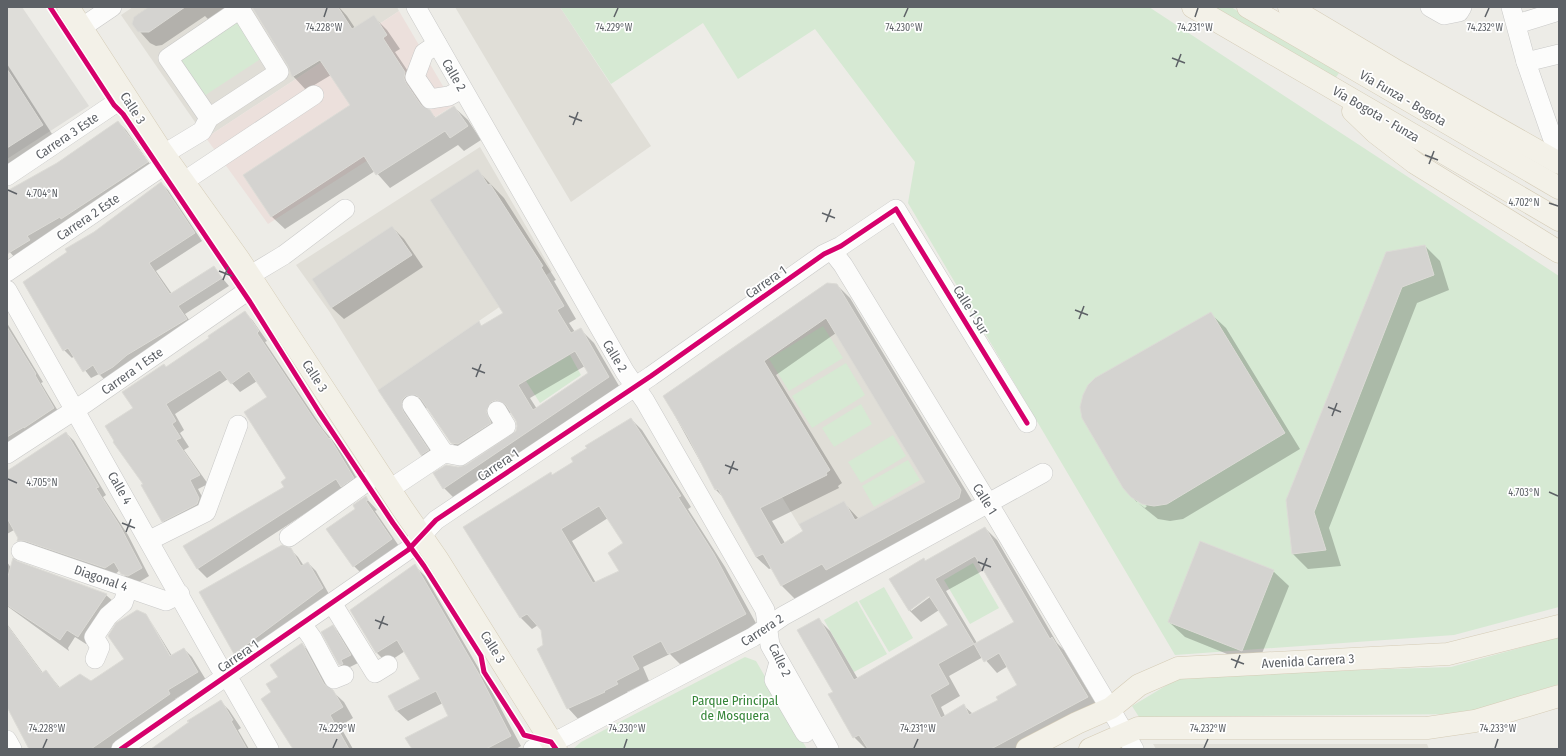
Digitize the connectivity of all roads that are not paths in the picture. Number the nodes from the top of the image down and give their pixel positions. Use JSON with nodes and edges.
{"nodes":[{"id":1,"x":112,"y":7,"type":"edge"},
{"id":2,"x":416,"y":7,"type":"edge"},
{"id":3,"x":1193,"y":7,"type":"edge"},
{"id":4,"x":1248,"y":7,"type":"edge"},
{"id":5,"x":1290,"y":7,"type":"edge"},
{"id":6,"x":1430,"y":7,"type":"edge"},
{"id":7,"x":1462,"y":7,"type":"edge"},
{"id":8,"x":1559,"y":11,"type":"edge"},
{"id":9,"x":74,"y":13,"type":"edge"},
{"id":10,"x":1514,"y":16,"type":"edge"},
{"id":11,"x":437,"y":44,"type":"junction"},
{"id":12,"x":1559,"y":54,"type":"edge"},
{"id":13,"x":1526,"y":62,"type":"junction"},
{"id":14,"x":1328,"y":86,"type":"junction"},
{"id":15,"x":462,"y":89,"type":"junction"},
{"id":16,"x":314,"y":95,"type":"dead end"},
{"id":17,"x":126,"y":96,"type":"junction"},
{"id":18,"x":209,"y":118,"type":"junction"},
{"id":19,"x":1554,"y":126,"type":"edge"},
{"id":20,"x":1559,"y":145,"type":"edge"},
{"id":21,"x":167,"y":158,"type":"junction"},
{"id":22,"x":1559,"y":163,"type":"edge"},
{"id":23,"x":7,"y":176,"type":"edge"},
{"id":24,"x":183,"y":182,"type":"junction"},
{"id":25,"x":1559,"y":188,"type":"edge"},
{"id":26,"x":345,"y":208,"type":"dead end"},
{"id":27,"x":896,"y":209,"type":"joint"},
{"id":28,"x":1559,"y":220,"type":"edge"},
{"id":29,"x":832,"y":251,"type":"junction"},
{"id":30,"x":1559,"y":252,"type":"edge"},
{"id":31,"x":7,"y":272,"type":"edge"},
{"id":32,"x":252,"y":280,"type":"junction"},
{"id":33,"x":7,"y":290,"type":"edge"},
{"id":34,"x":636,"y":386,"type":"junction"},
{"id":35,"x":412,"y":405,"type":"dead end"},
{"id":36,"x":75,"y":410,"type":"junction"},
{"id":37,"x":497,"y":410,"type":"dead end"},
{"id":38,"x":1027,"y":423,"type":"dead end"},
{"id":39,"x":238,"y":425,"type":"dead end"},
{"id":40,"x":444,"y":453,"type":"junction"},
{"id":41,"x":7,"y":454,"type":"edge"},
{"id":42,"x":1043,"y":473,"type":"dead end"},
{"id":43,"x":385,"y":481,"type":"junction"},
{"id":44,"x":987,"y":503,"type":"junction"},
{"id":45,"x":421,"y":536,"type":"junction"},
{"id":46,"x":289,"y":537,"type":"dead end"},
{"id":47,"x":150,"y":540,"type":"junction"},
{"id":48,"x":21,"y":551,"type":"dead end"},
{"id":49,"x":128,"y":588,"type":"junction"},
{"id":50,"x":180,"y":594,"type":"junction"},
{"id":51,"x":332,"y":603,"type":"junction"},
{"id":52,"x":302,"y":624,"type":"junction"},
{"id":53,"x":1559,"y":626,"type":"edge"},
{"id":54,"x":768,"y":627,"type":"junction"},
{"id":55,"x":95,"y":659,"type":"dead end"},
{"id":56,"x":779,"y":662,"type":"junction"},
{"id":57,"x":388,"y":665,"type":"dead end"},
{"id":58,"x":344,"y":675,"type":"dead end"},
{"id":59,"x":227,"y":677,"type":"junction"},
{"id":60,"x":1559,"y":696,"type":"edge"},
{"id":61,"x":1111,"y":708,"type":"junction"},
{"id":62,"x":7,"y":740,"type":"edge"},
{"id":63,"x":1129,"y":741,"type":"edge"},
{"id":64,"x":547,"y":747,"type":"edge"},
{"id":65,"x":12,"y":749,"type":"edge"},
{"id":66,"x":121,"y":749,"type":"edge"},
{"id":67,"x":269,"y":749,"type":"edge"},
{"id":68,"x":814,"y":749,"type":"edge"},
{"id":69,"x":829,"y":749,"type":"edge"},
{"id":70,"x":1027,"y":749,"type":"edge"},
{"id":71,"x":1090,"y":749,"type":"edge"}],
"edges":[{"from":1,"to":9,"type":"street"},
{"from":2,"to":11,"type":"street","name":"Calle 2"},
{"from":3,"to":14,"type":"main road","name":"Vía Bogota - Funza"},
{"from":4,"to":25,"type":"main road","name":"Vía Funza - Bogota"},
{"from":5,"to":22,"type":"main road"},
{"from":6,"to":7,"type":"street"},
{"from":8,"to":10,"type":"street"},
{"from":9,"to":17,"type":"main road","name":"Calle 3"},
{"from":10,"to":13,"type":"street"},
{"from":11,"to":15,"type":"street","name":"Calle 2"},
{"from":11,"to":15,"type":"street"},
{"from":12,"to":13,"type":"street"},
{"from":13,"to":19,"type":"street"},
{"from":14,"to":28,"type":"main road","name":"Vía Bogota - Funza"},
{"from":14,"to":30,"type":"main road"},
{"from":15,"to":34,"type":"street","name":"Calle 2"},
{"from":16,"to":24,"type":"street"},
{"from":17,"to":21,"type":"main road","name":"Calle 3"},
{"from":17,"to":23,"type":"street","name":"Carrera 3 Este"},
{"from":18,"to":18,"type":"street"},
{"from":18,"to":21,"type":"street","name":"Carrera 2 Este"},
{"from":19,"to":20,"type":"street"},
{"from":21,"to":24,"type":"main road","name":"Calle 3"},
{"from":21,"to":31,"type":"street","name":"Carrera 2 Este"},
{"from":24,"to":32,"type":"main road","name":"Calle 3"},
{"from":26,"to":32,"type":"street","name":"Carrera 1 Este"},
{"from":27,"to":29,"type":"street","name":"Carrera 1"},
{"from":27,"to":38,"type":"street","name":"Calle 1 Sur"},
{"from":29,"to":34,"type":"street","name":"Carrera 1"},
{"from":29,"to":44,"type":"street","name":"Calle 1"},
{"from":32,"to":36,"type":"street","name":"Carrera 1 Este"},
{"from":32,"to":43,"type":"main road","name":"Calle 3"},
{"from":33,"to":36,"type":"street","name":"Calle 4"},
{"from":34,"to":45,"type":"street","name":"Carrera 1"},
{"from":34,"to":54,"type":"street","name":"Calle 2"},
{"from":35,"to":40,"type":"street"},
{"from":36,"to":41,"type":"street","name":"Carrera 1 Este"},
{"from":36,"to":47,"type":"street","name":"Calle 4"},
{"from":37,"to":40,"type":"street"},
{"from":39,"to":47,"type":"street"},
{"from":40,"to":43,"type":"street"},
{"from":42,"to":44,"type":"street","name":"Carrera 2"},
{"from":43,"to":45,"type":"main road","name":"Calle 3"},
{"from":43,"to":46,"type":"street"},
{"from":44,"to":54,"type":"street","name":"Carrera 2"},
{"from":44,"to":61,"type":"street","name":"Calle 1"},
{"from":45,"to":51,"type":"street","name":"Carrera 1"},
{"from":45,"to":64,"type":"main road","name":"Calle 3"},
{"from":47,"to":50,"type":"street","name":"Calle 4"},
{"from":48,"to":49,"type":"street","name":"Diagonal 4"},
{"from":49,"to":50,"type":"street","name":"Diagonal 4"},
{"from":49,"to":55,"type":"street"},
{"from":50,"to":59,"type":"street","name":"Calle 4"},
{"from":51,"to":52,"type":"street","name":"Carrera 1"},
{"from":51,"to":57,"type":"street"},
{"from":52,"to":58,"type":"street"},
{"from":52,"to":59,"type":"street","name":"Carrera 1"},
{"from":53,"to":61,"type":"main road","name":"Avenida Carrera 3"},
{"from":54,"to":56,"type":"street","name":"Calle 2"},
{"from":54,"to":64,"type":"street","name":"Carrera 2"},
{"from":56,"to":68,"type":"street"},
{"from":56,"to":69,"type":"street","name":"Calle 2"},
{"from":59,"to":66,"type":"street","name":"Carrera 1"},
{"from":59,"to":67,"type":"street","name":"Calle 4"},
{"from":60,"to":63,"type":"main road"},
{"from":61,"to":63,"type":"street","name":"Calle 1"},
{"from":61,"to":70,"type":"main road","name":"Avenida Carrera 3"},
{"from":62,"to":65,"type":"street"},
{"from":63,"to":71,"type":"main road"}]}
